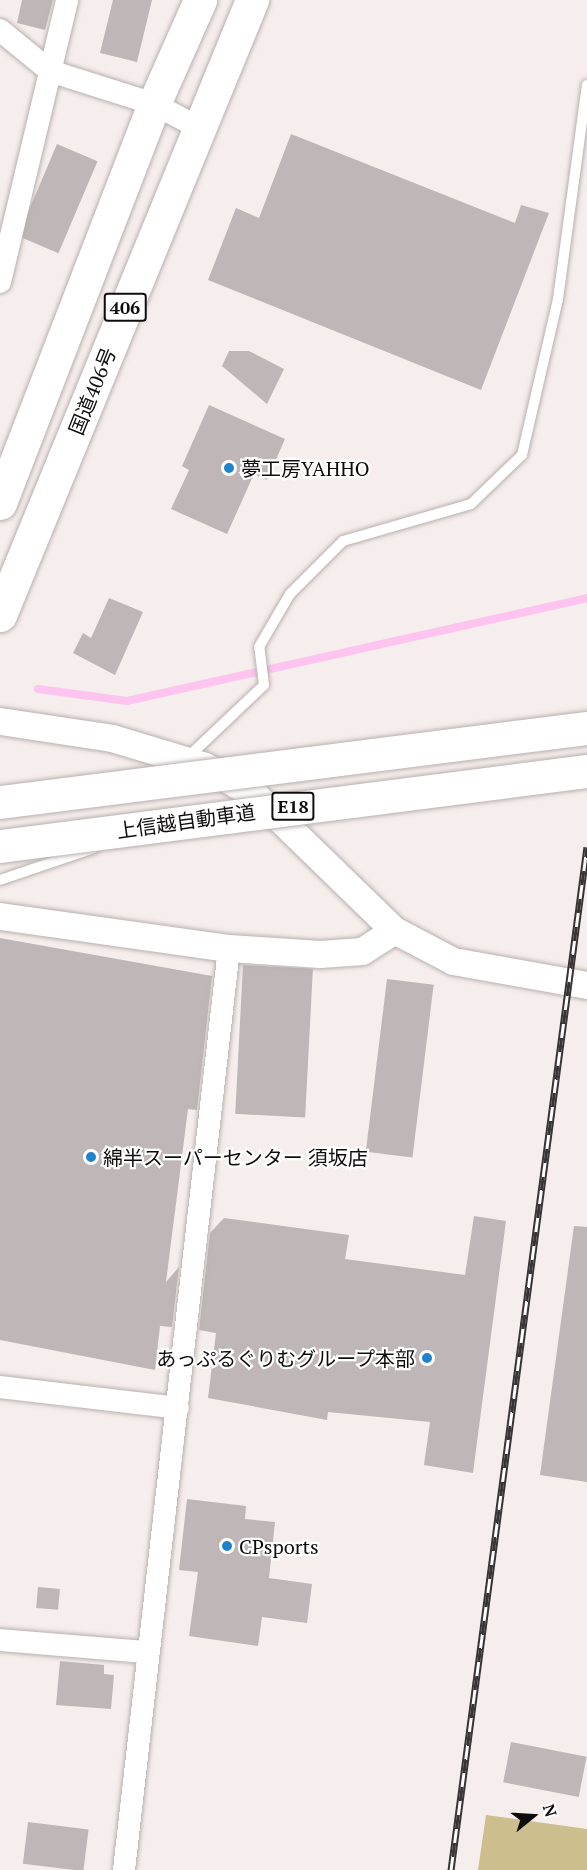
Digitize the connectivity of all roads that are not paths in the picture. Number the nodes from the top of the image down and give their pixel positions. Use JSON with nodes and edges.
{"nodes":[{"id":1,"x":67,"y":0,"type":"edge"},
{"id":2,"x":200,"y":0,"type":"edge"},
{"id":3,"x":252,"y":0,"type":"edge"},
{"id":4,"x":0,"y":30,"type":"edge"},
{"id":5,"x":50,"y":71,"type":"junction"},
{"id":6,"x":587,"y":85,"type":"edge"},
{"id":7,"x":154,"y":104,"type":"junction"},
{"id":8,"x":198,"y":127,"type":"junction"},
{"id":9,"x":0,"y":282,"type":"edge"},
{"id":10,"x":0,"y":503,"type":"edge"},
{"id":11,"x":0,"y":615,"type":"edge"},
{"id":12,"x":0,"y":721,"type":"edge"},
{"id":13,"x":587,"y":728,"type":"edge"},
{"id":14,"x":185,"y":760,"type":"junction"},
{"id":15,"x":587,"y":771,"type":"edge"},
{"id":16,"x":0,"y":802,"type":"edge"},
{"id":17,"x":165,"y":824,"type":"junction"},
{"id":18,"x":0,"y":846,"type":"edge"},
{"id":19,"x":0,"y":880,"type":"edge"},
{"id":20,"x":0,"y":916,"type":"edge"},
{"id":21,"x":394,"y":930,"type":"junction"},
{"id":22,"x":229,"y":948,"type":"junction"},
{"id":23,"x":587,"y":985,"type":"edge"},
{"id":24,"x":0,"y":1387,"type":"edge"},
{"id":25,"x":178,"y":1408,"type":"junction"},
{"id":26,"x":0,"y":1640,"type":"edge"},
{"id":27,"x":147,"y":1652,"type":"junction"},
{"id":28,"x":124,"y":1870,"type":"edge"}],
"edges":[{"from":1,"to":5,"type":"street"},
{"from":2,"to":7,"type":"highway","number":"406"},
{"from":3,"to":8,"type":"highway","name":"国道406号","number":"406"},
{"from":4,"to":5,"type":"street"},
{"from":5,"to":7,"type":"street"},
{"from":5,"to":9,"type":"street"},
{"from":6,"to":14,"type":"lane"},
{"from":7,"to":8,"type":"street"},
{"from":7,"to":10,"type":"highway","number":"406"},
{"from":8,"to":11,"type":"highway","name":"国道406号","number":"406"},
{"from":12,"to":14,"type":"street"},
{"from":13,"to":16,"type":"highway","number":"E18","bridge":true},
{"from":14,"to":21,"type":"street"},
{"from":15,"to":17,"type":"highway","name":"上信越自動車道","number":"E18","bridge":true},
{"from":17,"to":18,"type":"highway","name":"上信越自動車道","number":"E18","bridge":true},
{"from":17,"to":19,"type":"lane","bridge":true},
{"from":20,"to":22,"type":"street"},
{"from":21,"to":22,"type":"street"},
{"from":21,"to":23,"type":"street"},
{"from":22,"to":25,"type":"street"},
{"from":24,"to":25,"type":"street"},
{"from":25,"to":27,"type":"street"},
{"from":26,"to":27,"type":"street"},
{"from":27,"to":28,"type":"street"}]}
